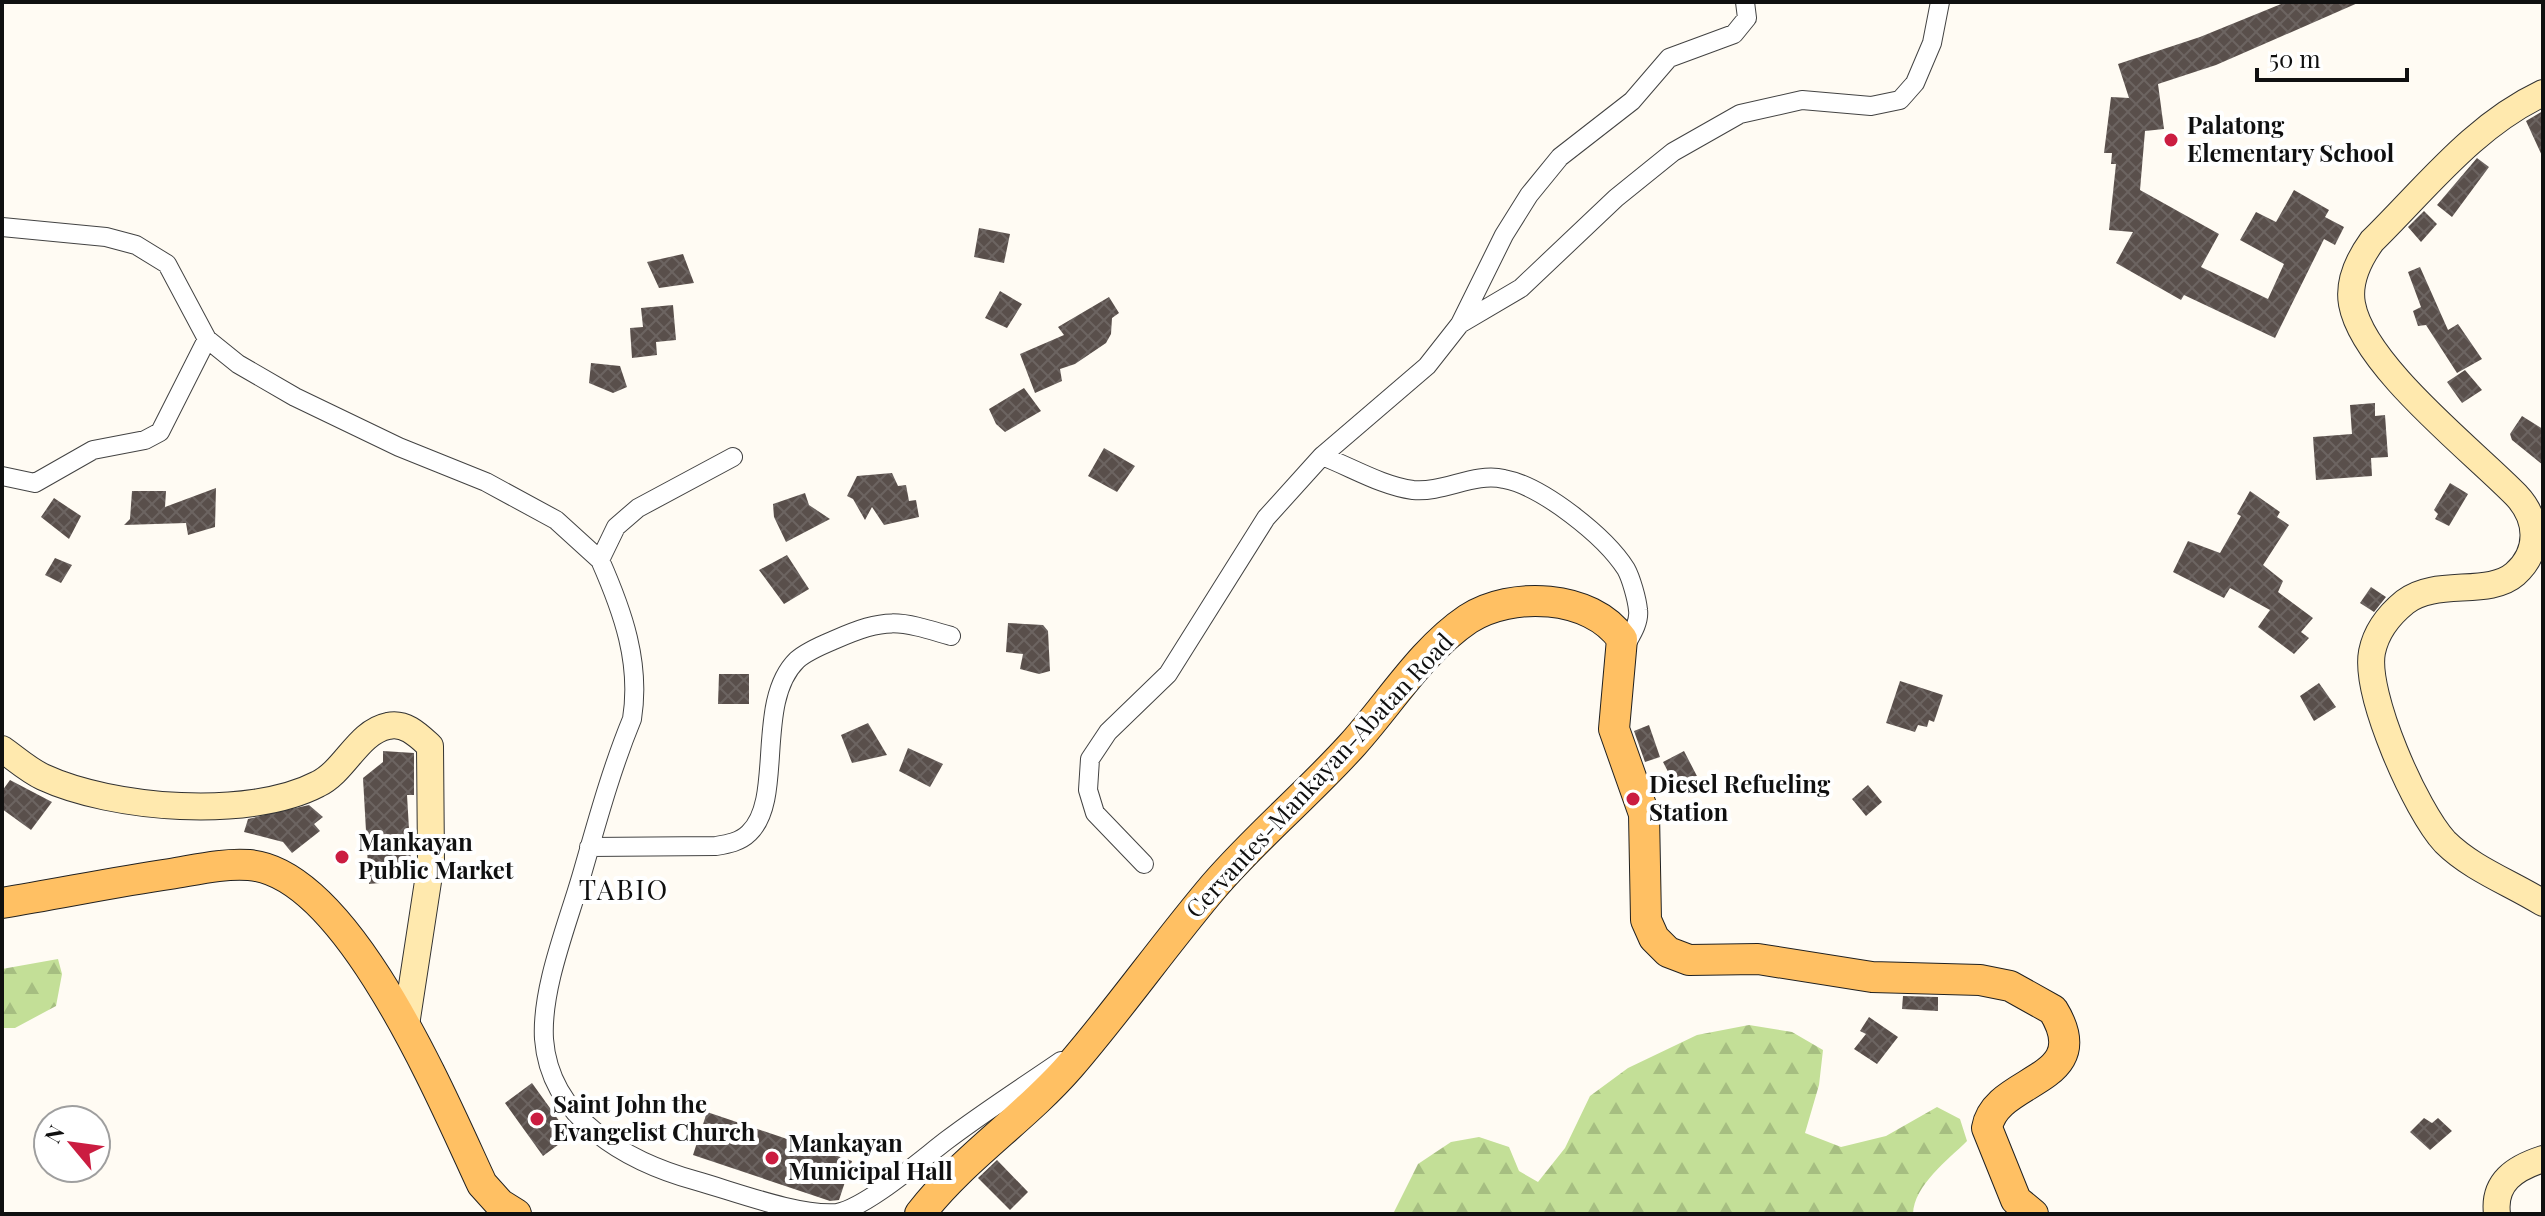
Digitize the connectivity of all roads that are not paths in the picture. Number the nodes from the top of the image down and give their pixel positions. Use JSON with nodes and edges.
{"nodes":[{"id":1,"x":1745,"y":2,"type":"edge"},
{"id":2,"x":1940,"y":2,"type":"edge"},
{"id":3,"x":2543,"y":93,"type":"edge"},
{"id":4,"x":2,"y":227,"type":"edge"},
{"id":5,"x":1460,"y":324,"type":"junction"},
{"id":6,"x":207,"y":339,"type":"junction"},
{"id":7,"x":1322,"y":456,"type":"junction"},
{"id":8,"x":733,"y":457,"type":"dead end"},
{"id":9,"x":2,"y":476,"type":"edge"},
{"id":10,"x":600,"y":560,"type":"junction"},
{"id":11,"x":951,"y":636,"type":"dead end"},
{"id":12,"x":1623,"y":650,"type":"junction"},
{"id":13,"x":2,"y":749,"type":"edge"},
{"id":14,"x":589,"y":847,"type":"junction"},
{"id":15,"x":1144,"y":864,"type":"dead end"},
{"id":16,"x":2,"y":903,"type":"edge"},
{"id":17,"x":2543,"y":903,"type":"edge"},
{"id":18,"x":406,"y":1025,"type":"junction"},
{"id":19,"x":1093,"y":1039,"type":"junction"},
{"id":20,"x":2543,"y":1159,"type":"edge"},
{"id":21,"x":516,"y":1214,"type":"edge"},
{"id":22,"x":920,"y":1214,"type":"edge"},
{"id":23,"x":2033,"y":1214,"type":"edge"},
{"id":24,"x":2497,"y":1214,"type":"edge"}],
"edges":[{"from":1,"to":5,"type":"street"},
{"from":2,"to":5,"type":"street"},
{"from":3,"to":17,"type":"street"},
{"from":4,"to":6,"type":"street"},
{"from":5,"to":7,"type":"street"},
{"from":6,"to":9,"type":"street"},
{"from":6,"to":10,"type":"street"},
{"from":7,"to":12,"type":"street"},
{"from":7,"to":15,"type":"street"},
{"from":8,"to":10,"type":"street"},
{"from":10,"to":14,"type":"street"},
{"from":11,"to":14,"type":"street"},
{"from":12,"to":19,"type":"main road","name":"Cervantes-Mankayan-Abatan Road"},
{"from":12,"to":23,"type":"main road"},
{"from":13,"to":18,"type":"street"},
{"from":14,"to":19,"type":"street"},
{"from":16,"to":18,"type":"main road"},
{"from":18,"to":21,"type":"main road"},
{"from":19,"to":22,"type":"main road","name":"Cervantes-Mankayan-Abatan Road"},
{"from":20,"to":24,"type":"street"}]}
